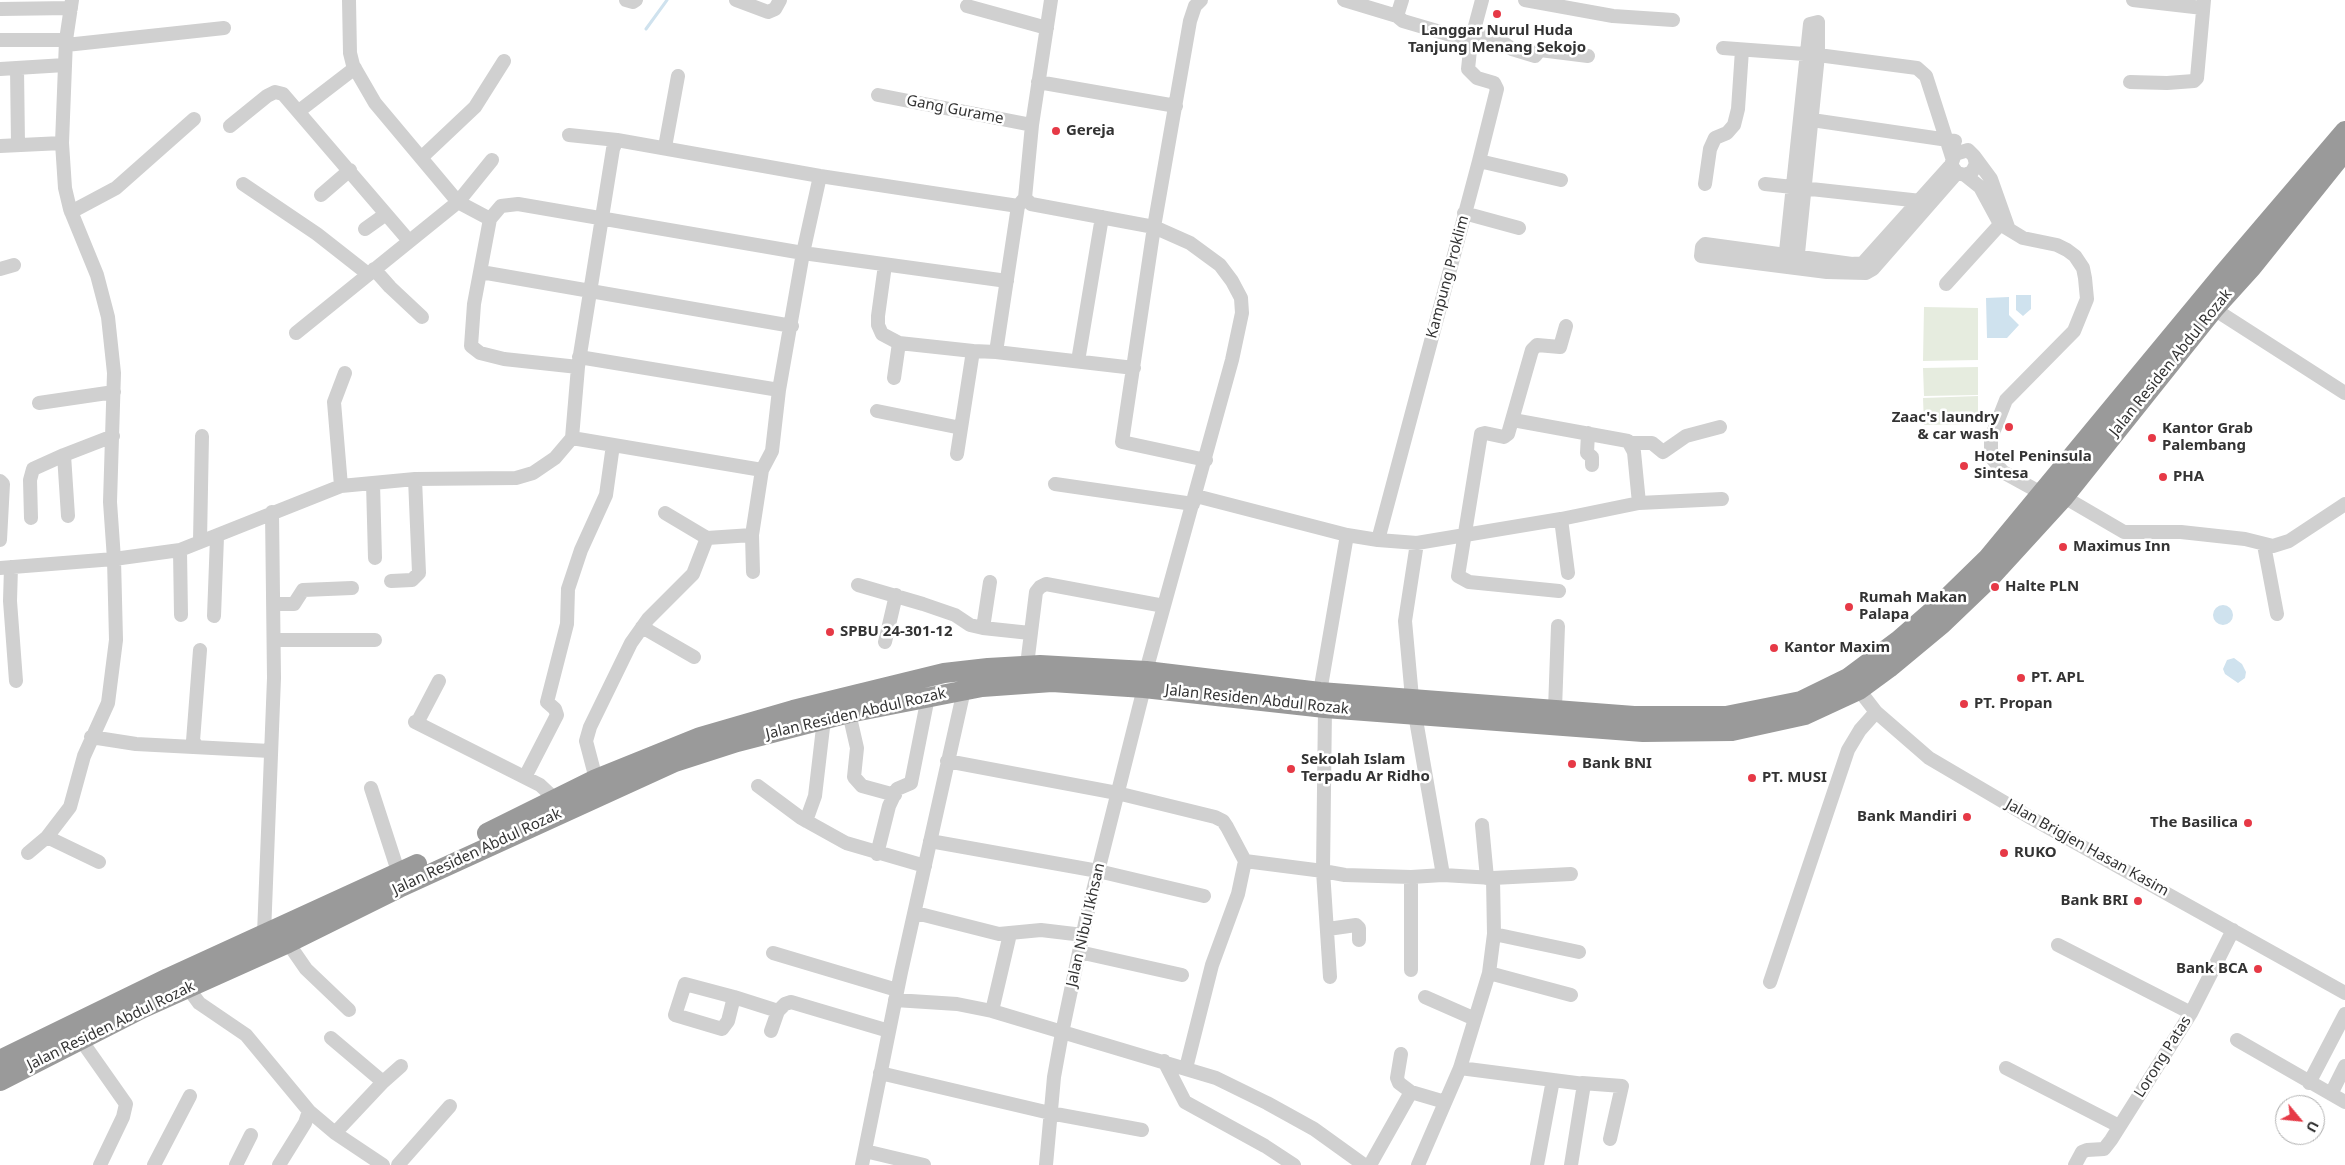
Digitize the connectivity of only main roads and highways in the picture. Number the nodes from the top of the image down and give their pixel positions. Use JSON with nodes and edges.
{"nodes":[{"id":1,"x":2345,"y":131,"type":"edge"},
{"id":2,"x":2345,"y":151,"type":"edge"},
{"id":3,"x":1145,"y":680,"type":"junction"},
{"id":4,"x":1853,"y":684,"type":"junction"},
{"id":5,"x":1414,"y":706,"type":"junction"},
{"id":6,"x":399,"y":880,"type":"junction"},
{"id":7,"x":0,"y":1060,"type":"edge"},
{"id":8,"x":0,"y":1081,"type":"edge"}],
"edges":[{"from":1,"to":4,"type":"highway","name":"Jalan Residen Abdul Rozak"},
{"from":2,"to":4,"type":"highway","name":"Jalan Residen Abdul Rozak"},
{"from":3,"to":5,"type":"highway","name":"Jalan Residen Abdul Rozak"},
{"from":3,"to":6,"type":"highway","name":"Jalan Residen Abdul Rozak"},
{"from":3,"to":6,"type":"highway","name":"Jalan Residen Abdul Rozak"},
{"from":4,"to":5,"type":"highway","name":"Jalan Residen Abdul Rozak"},
{"from":4,"to":5,"type":"highway","name":"Jalan Residen Abdul Rozak"},
{"from":6,"to":7,"type":"highway","name":"Jalan Residen Abdul Rozak"},
{"from":6,"to":8,"type":"highway","name":"Jalan Residen Abdul Rozak"}]}
